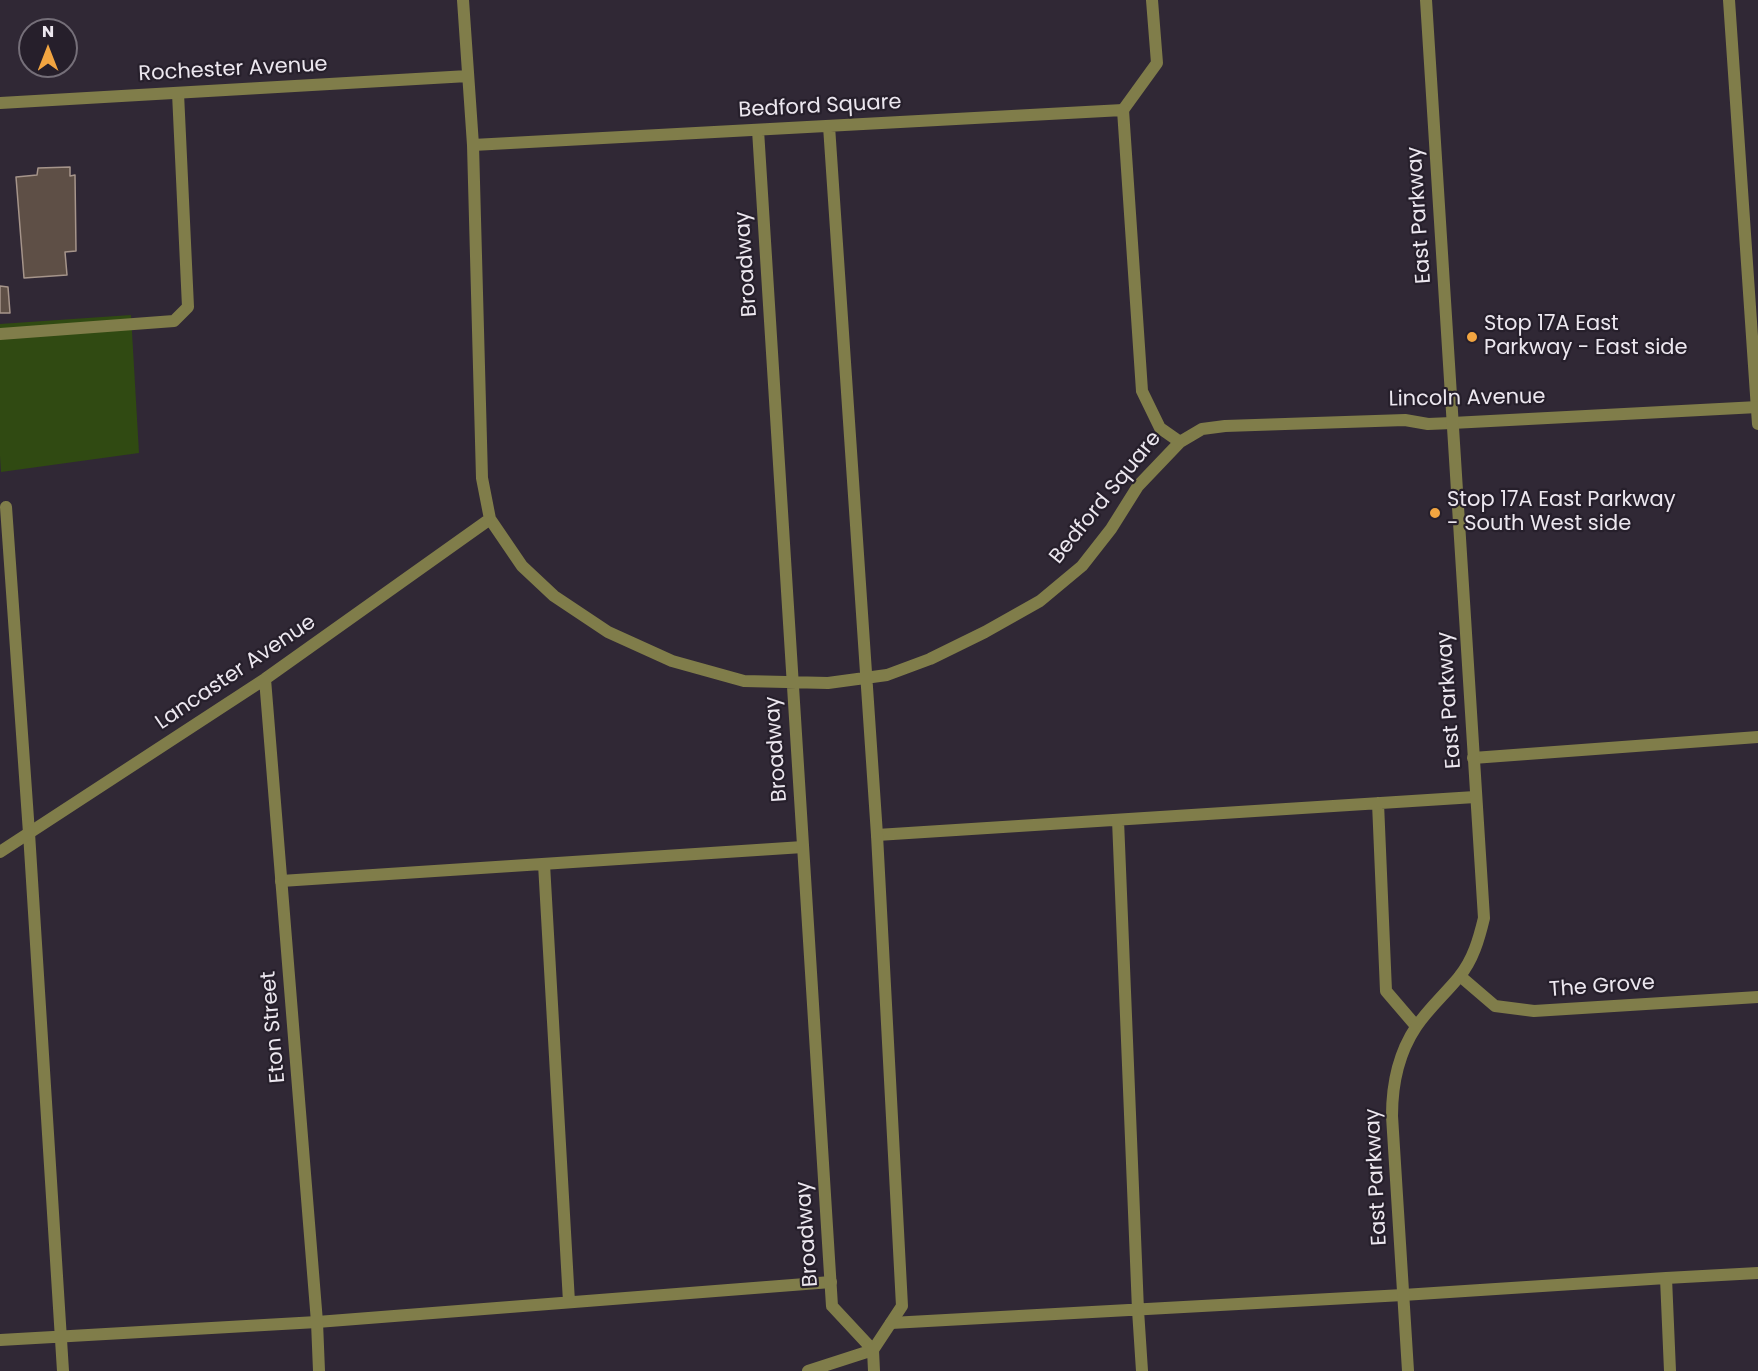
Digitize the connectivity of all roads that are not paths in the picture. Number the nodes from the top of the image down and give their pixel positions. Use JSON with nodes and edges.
{"nodes":[{"id":1,"x":463,"y":0,"type":"edge"},
{"id":2,"x":1152,"y":0,"type":"edge"},
{"id":3,"x":1426,"y":0,"type":"edge"},
{"id":4,"x":1729,"y":0,"type":"edge"},
{"id":5,"x":468,"y":76,"type":"junction"},
{"id":6,"x":178,"y":93,"type":"junction"},
{"id":7,"x":0,"y":103,"type":"edge"},
{"id":8,"x":1123,"y":110,"type":"junction"},
{"id":9,"x":829,"y":126,"type":"junction"},
{"id":10,"x":758,"y":130,"type":"junction"},
{"id":11,"x":473,"y":145,"type":"junction"},
{"id":12,"x":0,"y":334,"type":"edge"},
{"id":13,"x":1757,"y":407,"type":"edge"},
{"id":14,"x":1452,"y":423,"type":"junction"},
{"id":15,"x":1758,"y":424,"type":"edge"},
{"id":16,"x":1180,"y":442,"type":"junction"},
{"id":17,"x":6,"y":507,"type":"dead end"},
{"id":18,"x":490,"y":519,"type":"junction"},
{"id":19,"x":866,"y":678,"type":"junction"},
{"id":20,"x":265,"y":680,"type":"junction"},
{"id":21,"x":792,"y":683,"type":"junction"},
{"id":22,"x":1758,"y":737,"type":"edge"},
{"id":23,"x":1473,"y":758,"type":"junction"},
{"id":24,"x":1475,"y":797,"type":"junction"},
{"id":25,"x":1378,"y":803,"type":"junction"},
{"id":26,"x":1118,"y":820,"type":"junction"},
{"id":27,"x":29,"y":833,"type":"junction"},
{"id":28,"x":877,"y":835,"type":"junction"},
{"id":29,"x":803,"y":847,"type":"junction"},
{"id":30,"x":0,"y":852,"type":"edge"},
{"id":31,"x":544,"y":864,"type":"junction"},
{"id":32,"x":281,"y":881,"type":"junction"},
{"id":33,"x":1460,"y":976,"type":"junction"},
{"id":34,"x":1758,"y":997,"type":"edge"},
{"id":35,"x":1416,"y":1026,"type":"junction"},
{"id":36,"x":1758,"y":1273,"type":"edge"},
{"id":37,"x":1666,"y":1278,"type":"junction"},
{"id":38,"x":831,"y":1282,"type":"junction"},
{"id":39,"x":1403,"y":1295,"type":"junction"},
{"id":40,"x":569,"y":1302,"type":"junction"},
{"id":41,"x":1138,"y":1310,"type":"junction"},
{"id":42,"x":317,"y":1322,"type":"junction"},
{"id":43,"x":891,"y":1323,"type":"junction"},
{"id":44,"x":61,"y":1337,"type":"junction"},
{"id":45,"x":0,"y":1340,"type":"edge"},
{"id":46,"x":873,"y":1350,"type":"junction"},
{"id":47,"x":63,"y":1371,"type":"edge"},
{"id":48,"x":319,"y":1371,"type":"edge"},
{"id":49,"x":808,"y":1371,"type":"edge"},
{"id":50,"x":874,"y":1371,"type":"edge"},
{"id":51,"x":1142,"y":1371,"type":"edge"},
{"id":52,"x":1408,"y":1371,"type":"edge"},
{"id":53,"x":1670,"y":1371,"type":"edge"}],
"edges":[{"from":1,"to":5,"type":"street"},
{"from":2,"to":8,"type":"street"},
{"from":3,"to":14,"type":"street","name":"East Parkway"},
{"from":4,"to":13,"type":"street"},
{"from":5,"to":6,"type":"street","name":"Rochester Avenue"},
{"from":5,"to":11,"type":"street"},
{"from":6,"to":7,"type":"street","name":"Rochester Avenue"},
{"from":6,"to":12,"type":"street"},
{"from":8,"to":9,"type":"street","name":"Bedford Square"},
{"from":8,"to":16,"type":"street","name":"Bedford Square"},
{"from":9,"to":10,"type":"street","name":"Bedford Square"},
{"from":9,"to":19,"type":"street"},
{"from":10,"to":11,"type":"street","name":"Bedford Square"},
{"from":10,"to":21,"type":"street","name":"Broadway"},
{"from":11,"to":18,"type":"street","name":"Bedford Square"},
{"from":13,"to":14,"type":"street","name":"Lincoln Avenue"},
{"from":13,"to":15,"type":"street"},
{"from":14,"to":16,"type":"street","name":"Lincoln Avenue"},
{"from":14,"to":23,"type":"street","name":"East Parkway"},
{"from":16,"to":19,"type":"street","name":"Bedford Square"},
{"from":17,"to":27,"type":"street"},
{"from":18,"to":20,"type":"street","name":"Lancaster Avenue"},
{"from":18,"to":21,"type":"street","name":"Bedford Square"},
{"from":19,"to":21,"type":"street","name":"Bedford Square"},
{"from":19,"to":28,"type":"street"},
{"from":20,"to":27,"type":"street","name":"Lancaster Avenue"},
{"from":20,"to":32,"type":"street","name":"Eton Street"},
{"from":21,"to":29,"type":"street","name":"Broadway"},
{"from":22,"to":23,"type":"street"},
{"from":23,"to":24,"type":"street","name":"East Parkway"},
{"from":24,"to":25,"type":"street"},
{"from":24,"to":33,"type":"street","name":"East Parkway"},
{"from":25,"to":26,"type":"street"},
{"from":25,"to":35,"type":"street"},
{"from":26,"to":28,"type":"street"},
{"from":26,"to":41,"type":"street"},
{"from":27,"to":30,"type":"street","name":"Lancaster Avenue"},
{"from":27,"to":44,"type":"street"},
{"from":28,"to":43,"type":"street"},
{"from":29,"to":31,"type":"street"},
{"from":29,"to":38,"type":"street","name":"Broadway"},
{"from":31,"to":32,"type":"street"},
{"from":31,"to":40,"type":"street"},
{"from":32,"to":42,"type":"street","name":"Eton Street"},
{"from":33,"to":34,"type":"street","name":"The Grove"},
{"from":33,"to":35,"type":"street","name":"East Parkway"},
{"from":35,"to":39,"type":"street","name":"East Parkway"},
{"from":36,"to":37,"type":"street"},
{"from":37,"to":39,"type":"street"},
{"from":37,"to":53,"type":"street"},
{"from":38,"to":40,"type":"street"},
{"from":38,"to":46,"type":"street","name":"Broadway"},
{"from":39,"to":41,"type":"street"},
{"from":39,"to":52,"type":"street","name":"East Parkway"},
{"from":40,"to":42,"type":"street"},
{"from":41,"to":43,"type":"street"},
{"from":41,"to":51,"type":"street"},
{"from":42,"to":44,"type":"street"},
{"from":42,"to":48,"type":"street","name":"Eton Street"},
{"from":43,"to":46,"type":"street"},
{"from":44,"to":45,"type":"street"},
{"from":44,"to":47,"type":"street"},
{"from":46,"to":49,"type":"street"},
{"from":46,"to":50,"type":"street"}]}
